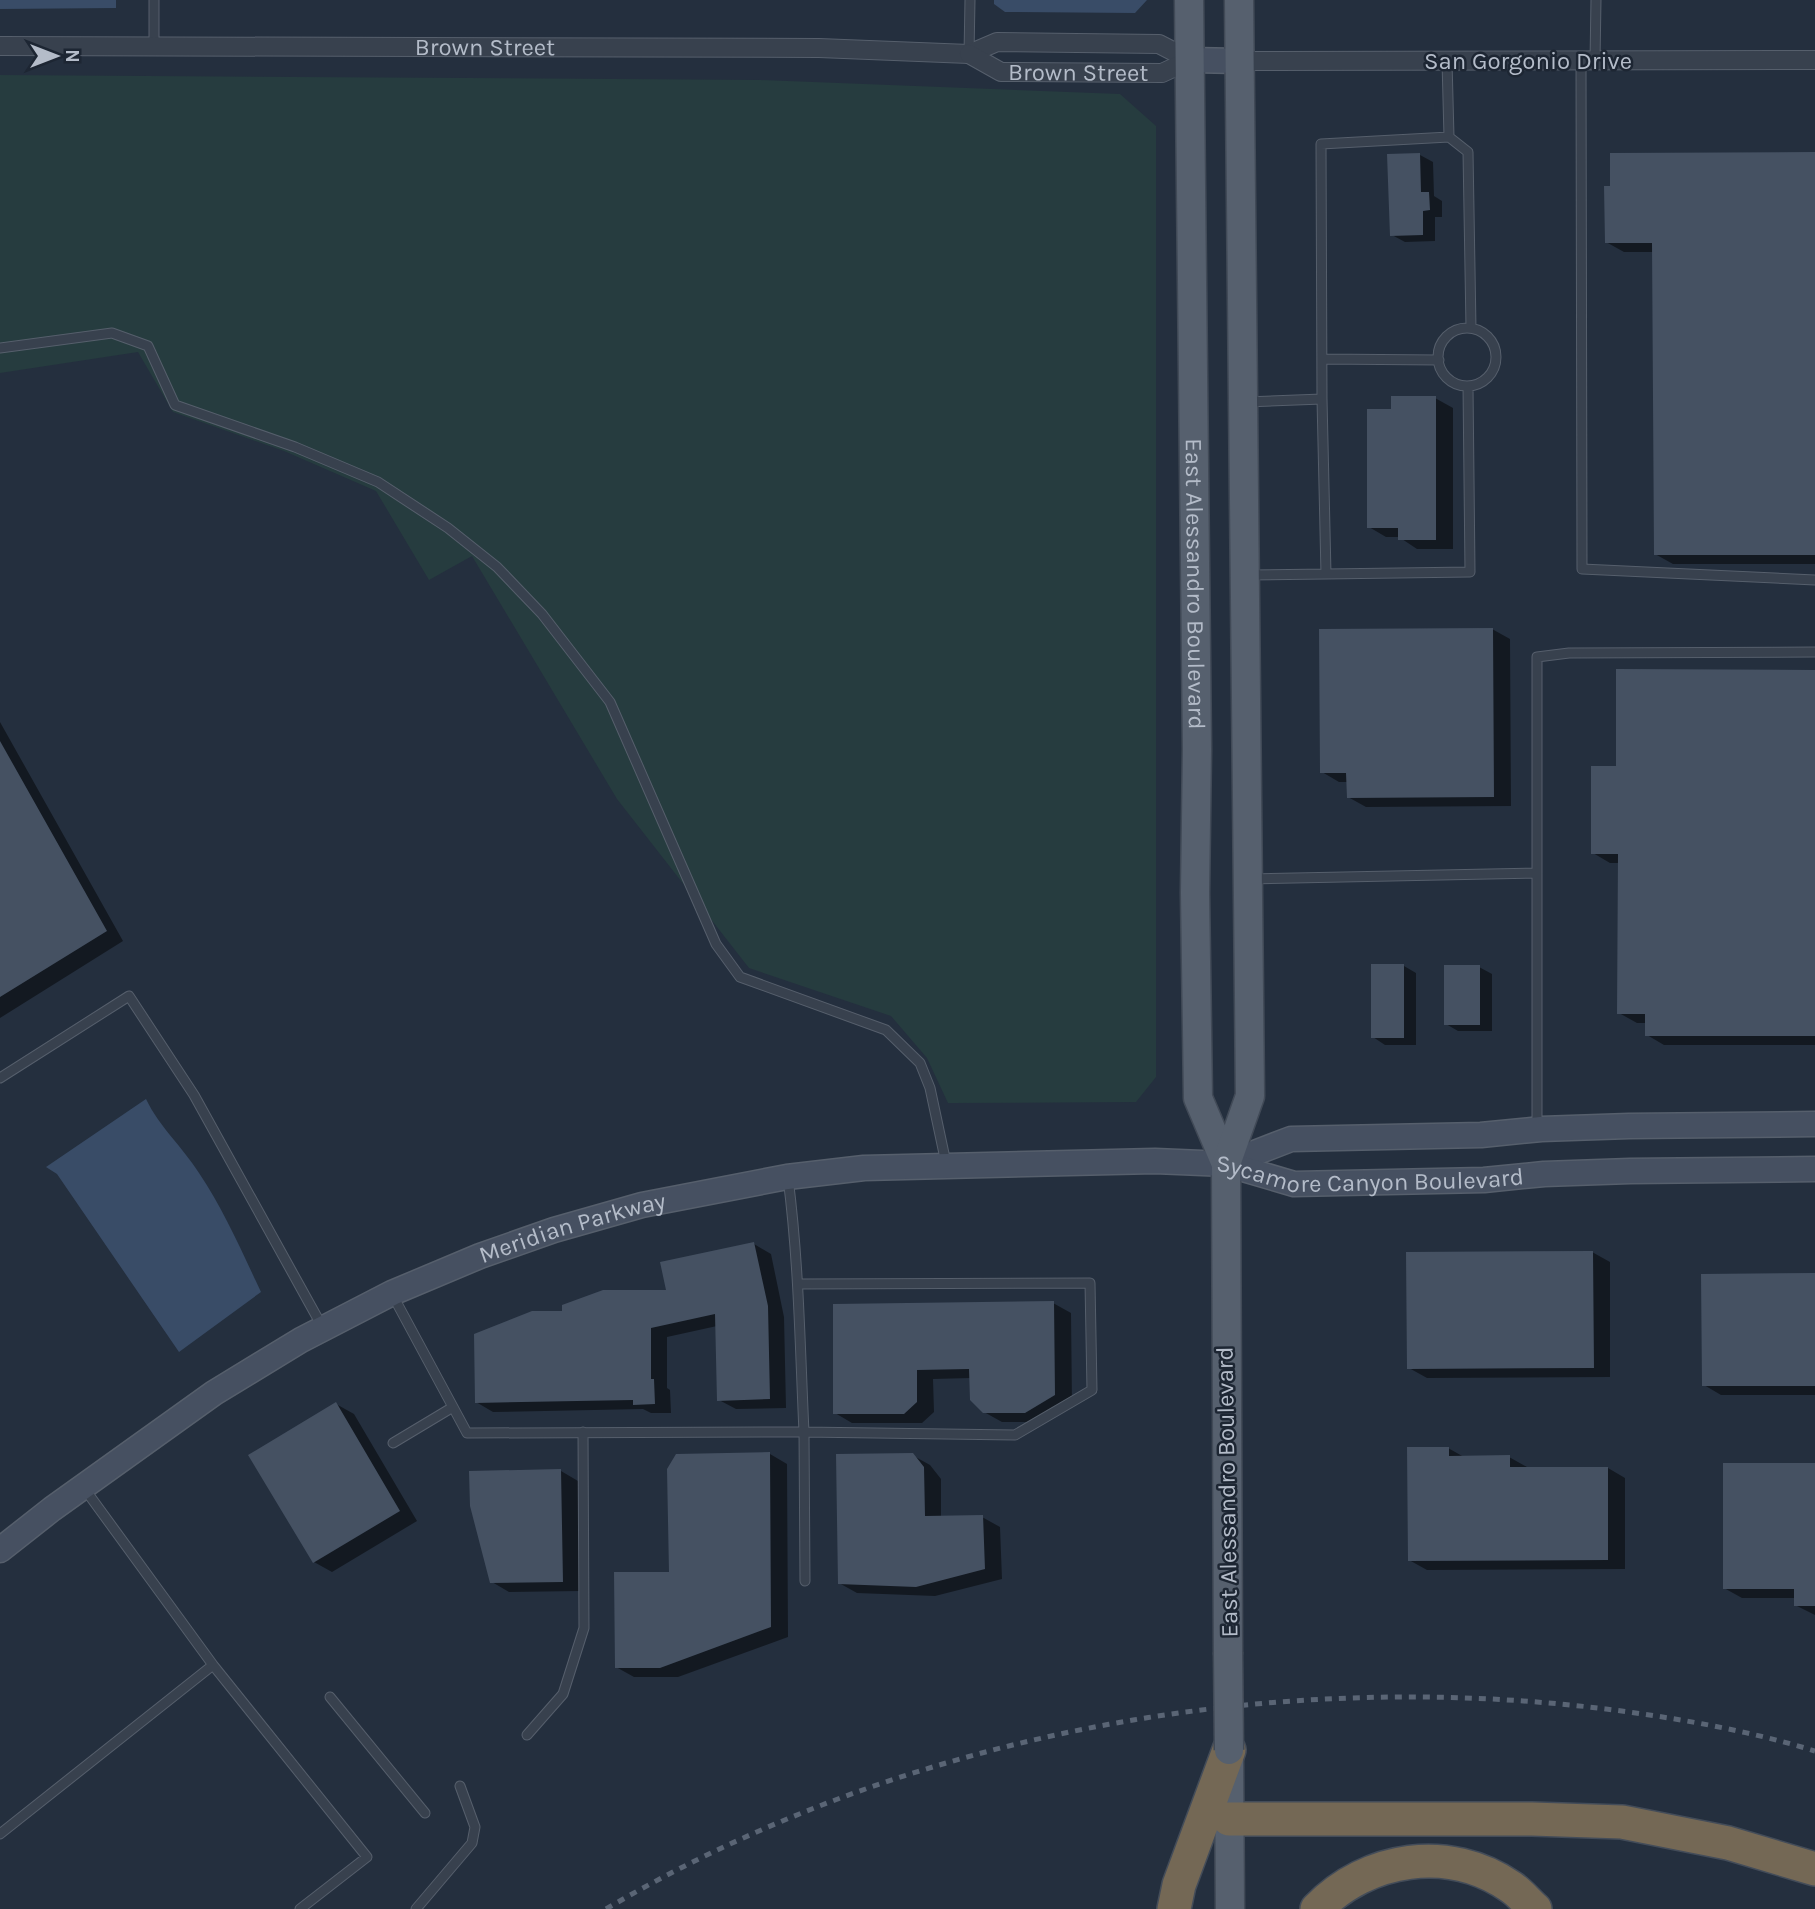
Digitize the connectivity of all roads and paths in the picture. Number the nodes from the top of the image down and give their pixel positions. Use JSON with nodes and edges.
{"nodes":[{"id":1,"x":153,"y":0,"type":"edge"},
{"id":2,"x":970,"y":0,"type":"edge"},
{"id":3,"x":1189,"y":0,"type":"edge"},
{"id":4,"x":1239,"y":0,"type":"edge"},
{"id":5,"x":1596,"y":0,"type":"edge"},
{"id":6,"x":0,"y":46,"type":"edge"},
{"id":7,"x":154,"y":48,"type":"junction"},
{"id":8,"x":969,"y":54,"type":"junction"},
{"id":9,"x":1190,"y":60,"type":"junction"},
{"id":10,"x":1815,"y":60,"type":"edge"},
{"id":11,"x":1241,"y":61,"type":"junction"},
{"id":12,"x":1447,"y":61,"type":"junction"},
{"id":13,"x":1588,"y":61,"type":"junction"},
{"id":14,"x":1449,"y":137,"type":"junction"},
{"id":15,"x":1471,"y":328,"type":"junction"},
{"id":16,"x":0,"y":348,"type":"edge"},
{"id":17,"x":1322,"y":359,"type":"junction"},
{"id":18,"x":1439,"y":360,"type":"junction"},
{"id":19,"x":1468,"y":386,"type":"junction"},
{"id":20,"x":1322,"y":399,"type":"junction"},
{"id":21,"x":1244,"y":402,"type":"junction"},
{"id":22,"x":1326,"y":574,"type":"junction"},
{"id":23,"x":1245,"y":575,"type":"junction"},
{"id":24,"x":1815,"y":580,"type":"edge"},
{"id":25,"x":1815,"y":652,"type":"edge"},
{"id":26,"x":1537,"y":873,"type":"junction"},
{"id":27,"x":1248,"y":879,"type":"junction"},
{"id":28,"x":0,"y":1078,"type":"edge"},
{"id":29,"x":1815,"y":1124,"type":"edge"},
{"id":30,"x":1537,"y":1129,"type":"junction"},
{"id":31,"x":1226,"y":1164,"type":"junction"},
{"id":32,"x":947,"y":1166,"type":"junction"},
{"id":33,"x":1815,"y":1169,"type":"edge"},
{"id":34,"x":787,"y":1177,"type":"junction"},
{"id":35,"x":798,"y":1284,"type":"junction"},
{"id":36,"x":392,"y":1293,"type":"junction"},
{"id":37,"x":323,"y":1328,"type":"junction"},
{"id":38,"x":453,"y":1406,"type":"junction"},
{"id":39,"x":583,"y":1432,"type":"junction"},
{"id":40,"x":804,"y":1432,"type":"junction"},
{"id":41,"x":393,"y":1443,"type":"dead end"},
{"id":42,"x":83,"y":1487,"type":"junction"},
{"id":43,"x":0,"y":1550,"type":"edge"},
{"id":44,"x":805,"y":1581,"type":"dead end"},
{"id":45,"x":213,"y":1665,"type":"junction"},
{"id":46,"x":330,"y":1697,"type":"dead end"},
{"id":47,"x":527,"y":1735,"type":"dead end"},
{"id":48,"x":1229,"y":1750,"type":"junction"},
{"id":49,"x":460,"y":1786,"type":"dead end"},
{"id":50,"x":425,"y":1813,"type":"dead end"},
{"id":51,"x":1229,"y":1819,"type":"junction"},
{"id":52,"x":0,"y":1834,"type":"edge"},
{"id":53,"x":1815,"y":1868,"type":"edge"},
{"id":54,"x":300,"y":1909,"type":"edge"},
{"id":55,"x":416,"y":1909,"type":"edge"},
{"id":56,"x":1174,"y":1909,"type":"edge"},
{"id":57,"x":1230,"y":1909,"type":"edge"},
{"id":58,"x":1317,"y":1909,"type":"edge"},
{"id":59,"x":1535,"y":1909,"type":"edge"}],
"edges":[{"from":1,"to":7,"type":"lane"},
{"from":2,"to":8,"type":"lane"},
{"from":3,"to":9,"type":"main road","name":"East Alessandro Boulevard"},
{"from":4,"to":11,"type":"main road","name":"East Alessandro Boulevard"},
{"from":5,"to":13,"type":"lane"},
{"from":6,"to":7,"type":"street","name":"Brown Street"},
{"from":7,"to":8,"type":"street","name":"Brown Street"},
{"from":8,"to":9,"type":"street","name":"Brown Street"},
{"from":8,"to":9,"type":"street","name":"Brown Street"},
{"from":9,"to":11,"type":"main road","name":"Brown Street"},
{"from":9,"to":31,"type":"main road","name":"East Alessandro Boulevard"},
{"from":10,"to":13,"type":"street","name":"San Gorgonio Drive"},
{"from":11,"to":12,"type":"street","name":"San Gorgonio Drive"},
{"from":11,"to":21,"type":"main road","name":"East Alessandro Boulevard"},
{"from":12,"to":13,"type":"street","name":"San Gorgonio Drive"},
{"from":12,"to":14,"type":"lane"},
{"from":13,"to":24,"type":"lane"},
{"from":14,"to":15,"type":"lane"},
{"from":14,"to":17,"type":"lane"},
{"from":15,"to":18,"type":"lane"},
{"from":15,"to":19,"type":"lane"},
{"from":16,"to":32,"type":"lane"},
{"from":17,"to":18,"type":"lane"},
{"from":17,"to":20,"type":"lane"},
{"from":18,"to":19,"type":"lane"},
{"from":19,"to":22,"type":"lane"},
{"from":20,"to":21,"type":"lane"},
{"from":20,"to":22,"type":"lane"},
{"from":21,"to":23,"type":"main road","name":"East Alessandro Boulevard"},
{"from":22,"to":23,"type":"lane"},
{"from":23,"to":27,"type":"main road","name":"East Alessandro Boulevard"},
{"from":25,"to":26,"type":"lane"},
{"from":26,"to":27,"type":"lane"},
{"from":26,"to":30,"type":"lane"},
{"from":27,"to":31,"type":"main road","name":"East Alessandro Boulevard"},
{"from":28,"to":37,"type":"lane"},
{"from":29,"to":30,"type":"main road","name":"Sycamore Canyon Boulevard"},
{"from":30,"to":31,"type":"main road","name":"Sycamore Canyon Boulevard"},
{"from":31,"to":32,"type":"main road","name":"Meridian Parkway"},
{"from":31,"to":33,"type":"main road","name":"Sycamore Canyon Boulevard"},
{"from":31,"to":48,"type":"main road","name":"East Alessandro Boulevard","bridge":true},
{"from":32,"to":34,"type":"main road","name":"Meridian Parkway"},
{"from":34,"to":35,"type":"lane"},
{"from":34,"to":36,"type":"main road","name":"Meridian Parkway"},
{"from":35,"to":40,"type":"lane"},
{"from":35,"to":40,"type":"lane"},
{"from":36,"to":37,"type":"main road","name":"Meridian Parkway"},
{"from":36,"to":38,"type":"lane"},
{"from":37,"to":42,"type":"main road","name":"Meridian Parkway"},
{"from":38,"to":39,"type":"lane"},
{"from":38,"to":41,"type":"lane"},
{"from":39,"to":40,"type":"lane"},
{"from":39,"to":47,"type":"lane"},
{"from":40,"to":44,"type":"lane"},
{"from":42,"to":43,"type":"main road","name":"Meridian Parkway"},
{"from":42,"to":45,"type":"lane"},
{"from":45,"to":52,"type":"lane"},
{"from":45,"to":54,"type":"lane"},
{"from":46,"to":50,"type":"lane"},
{"from":48,"to":51,"type":"main road","name":"East Alessandro Boulevard"},
{"from":48,"to":56,"type":"highway"},
{"from":49,"to":55,"type":"lane"},
{"from":51,"to":53,"type":"highway"},
{"from":51,"to":57,"type":"main road","name":"East Alessandro Boulevard"},
{"from":58,"to":59,"type":"highway"}]}
